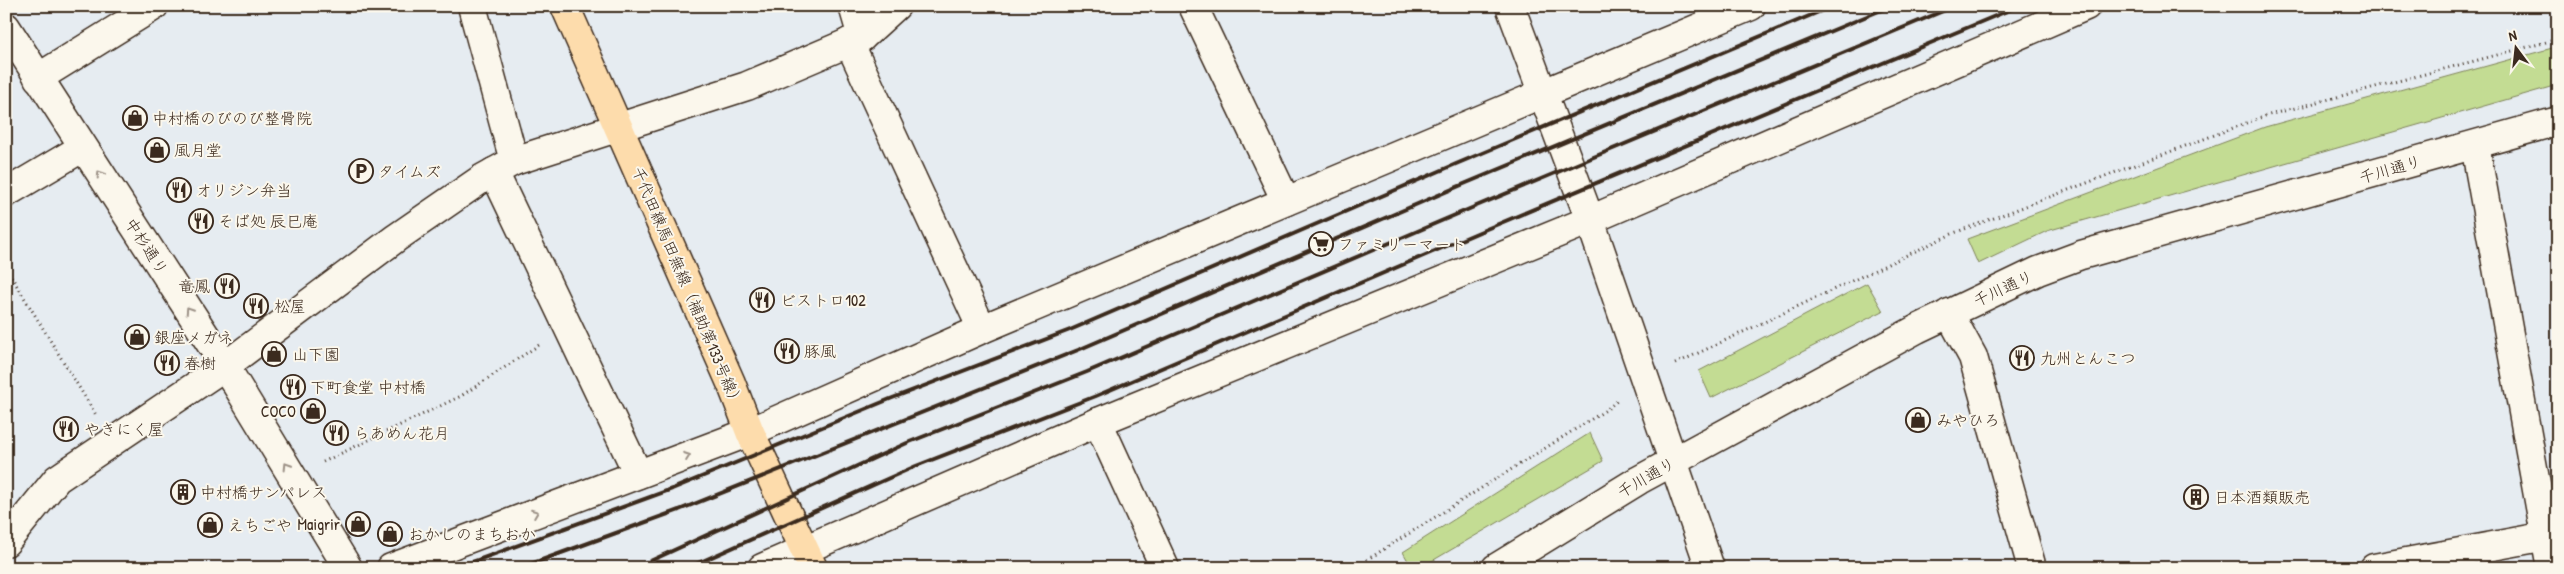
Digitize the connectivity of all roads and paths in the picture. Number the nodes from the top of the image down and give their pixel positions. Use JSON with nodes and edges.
{"nodes":[{"id":1,"x":154,"y":6,"type":"edge"},
{"id":2,"x":473,"y":6,"type":"edge"},
{"id":3,"x":566,"y":6,"type":"edge"},
{"id":4,"x":853,"y":6,"type":"edge"},
{"id":5,"x":896,"y":6,"type":"edge"},
{"id":6,"x":1193,"y":6,"type":"edge"},
{"id":7,"x":1510,"y":6,"type":"edge"},
{"id":8,"x":1750,"y":6,"type":"edge"},
{"id":9,"x":2086,"y":6,"type":"edge"},
{"id":10,"x":6,"y":27,"type":"edge"},
{"id":11,"x":856,"y":39,"type":"junction"},
{"id":12,"x":2558,"y":40,"type":"edge"},
{"id":13,"x":38,"y":78,"type":"junction"},
{"id":14,"x":1542,"y":94,"type":"junction"},
{"id":15,"x":2558,"y":121,"type":"edge"},
{"id":16,"x":619,"y":127,"type":"junction"},
{"id":17,"x":2475,"y":145,"type":"junction"},
{"id":18,"x":82,"y":148,"type":"junction"},
{"id":19,"x":504,"y":166,"type":"junction"},
{"id":20,"x":6,"y":194,"type":"edge"},
{"id":21,"x":1286,"y":201,"type":"junction"},
{"id":22,"x":1590,"y":220,"type":"junction"},
{"id":23,"x":6,"y":268,"type":"edge"},
{"id":24,"x":1949,"y":313,"type":"junction"},
{"id":25,"x":568,"y":327,"type":"junction"},
{"id":26,"x":982,"y":329,"type":"junction"},
{"id":27,"x":225,"y":366,"type":"junction"},
{"id":28,"x":1645,"y":378,"type":"junction"},
{"id":29,"x":1098,"y":422,"type":"junction"},
{"id":30,"x":750,"y":432,"type":"junction"},
{"id":31,"x":112,"y":442,"type":"junction"},
{"id":32,"x":1675,"y":460,"type":"junction"},
{"id":33,"x":638,"y":474,"type":"junction"},
{"id":34,"x":293,"y":477,"type":"junction"},
{"id":35,"x":2552,"y":535,"type":"edge"},
{"id":36,"x":6,"y":542,"type":"edge"},
{"id":37,"x":809,"y":558,"type":"edge"},
{"id":38,"x":348,"y":568,"type":"edge"},
{"id":39,"x":391,"y":568,"type":"edge"},
{"id":40,"x":762,"y":568,"type":"edge"},
{"id":41,"x":1165,"y":568,"type":"edge"},
{"id":42,"x":1354,"y":568,"type":"edge"},
{"id":43,"x":1496,"y":568,"type":"edge"},
{"id":44,"x":1710,"y":568,"type":"edge"},
{"id":45,"x":2032,"y":568,"type":"edge"},
{"id":46,"x":2374,"y":568,"type":"edge"},
{"id":47,"x":2551,"y":568,"type":"edge"}],
"edges":[{"from":1,"to":13,"type":"street"},
{"from":2,"to":19,"type":"street"},
{"from":3,"to":16,"type":"main road","name":"千代田練馬田無線（補助第133号線）"},
{"from":4,"to":11,"type":"street"},
{"from":5,"to":11,"type":"street"},
{"from":6,"to":21,"type":"street"},
{"from":7,"to":14,"type":"street"},
{"from":8,"to":14,"type":"street"},
{"from":9,"to":22,"type":"street"},
{"from":10,"to":13,"type":"street","name":"中杉通り"},
{"from":11,"to":16,"type":"street"},
{"from":11,"to":26,"type":"street"},
{"from":12,"to":28,"type":"path"},
{"from":13,"to":18,"type":"street","name":"中杉通り"},
{"from":14,"to":21,"type":"street"},
{"from":14,"to":22,"type":"street"},
{"from":15,"to":17,"type":"street","name":"千川通り"},
{"from":16,"to":19,"type":"street"},
{"from":16,"to":30,"type":"main road","name":"千代田練馬田無線（補助第133号線）"},
{"from":17,"to":24,"type":"street","name":"千川通り"},
{"from":17,"to":35,"type":"street"},
{"from":18,"to":20,"type":"street"},
{"from":27,"to":18,"type":"street","name":"中杉通り","one_way":true},
{"from":19,"to":25,"type":"street"},
{"from":19,"to":27,"type":"street"},
{"from":21,"to":26,"type":"street"},
{"from":22,"to":28,"type":"street"},
{"from":22,"to":29,"type":"street"},
{"from":23,"to":31,"type":"path"},
{"from":24,"to":32,"type":"street","name":"千川通り"},
{"from":24,"to":45,"type":"street"},
{"from":25,"to":33,"type":"street"},
{"from":25,"to":34,"type":"path"},
{"from":26,"to":30,"type":"street"},
{"from":27,"to":31,"type":"street"},
{"from":34,"to":27,"type":"street","name":"中杉通り","one_way":true},
{"from":28,"to":32,"type":"street"},
{"from":28,"to":42,"type":"path"},
{"from":29,"to":37,"type":"street"},
{"from":29,"to":41,"type":"street"},
{"from":33,"to":30,"type":"street","one_way":true},
{"from":30,"to":37,"type":"main road","name":"千代田練馬田無線（補助第133号線）"},
{"from":31,"to":36,"type":"street"},
{"from":32,"to":43,"type":"street","name":"千川通り"},
{"from":32,"to":44,"type":"street"},
{"from":39,"to":33,"type":"street","one_way":true},
{"from":34,"to":38,"type":"street","name":"中杉通り"},
{"from":35,"to":46,"type":"street"},
{"from":35,"to":47,"type":"street"},
{"from":37,"to":40,"type":"street"}]}
